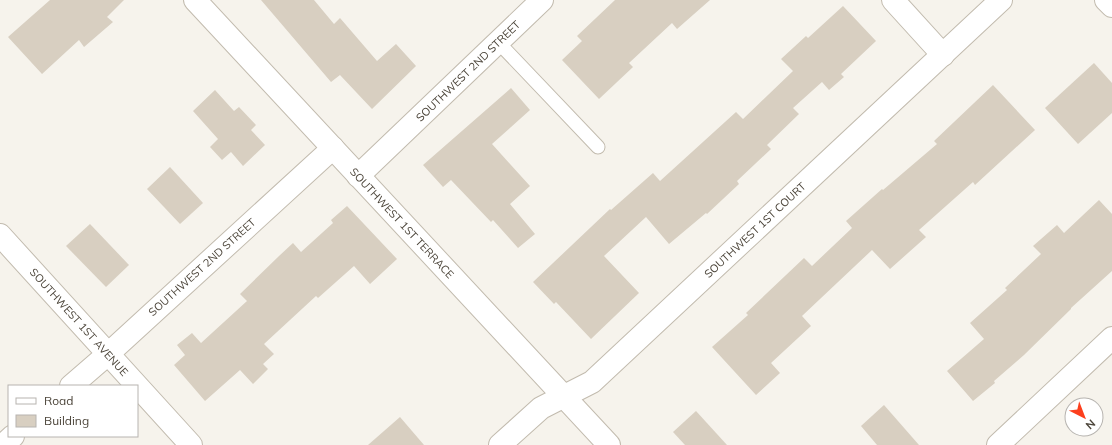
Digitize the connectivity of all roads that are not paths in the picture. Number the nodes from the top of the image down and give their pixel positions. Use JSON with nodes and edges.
{"nodes":[{"id":1,"x":195,"y":0,"type":"edge"},
{"id":2,"x":542,"y":0,"type":"edge"},
{"id":3,"x":893,"y":0,"type":"edge"},
{"id":4,"x":1001,"y":0,"type":"edge"},
{"id":5,"x":1106,"y":0,"type":"edge"},
{"id":6,"x":1112,"y":6,"type":"edge"},
{"id":7,"x":498,"y":42,"type":"junction"},
{"id":8,"x":942,"y":55,"type":"junction"},
{"id":9,"x":598,"y":147,"type":"dead end"},
{"id":10,"x":333,"y":148,"type":"junction"},
{"id":11,"x":358,"y":176,"type":"junction"},
{"id":12,"x":0,"y":235,"type":"edge"},
{"id":13,"x":1112,"y":338,"type":"edge"},
{"id":14,"x":108,"y":354,"type":"junction"},
{"id":15,"x":71,"y":385,"type":"edge"},
{"id":16,"x":136,"y":385,"type":"edge"},
{"id":17,"x":138,"y":387,"type":"edge"},
{"id":18,"x":564,"y":396,"type":"junction"},
{"id":19,"x":12,"y":437,"type":"edge"},
{"id":20,"x":2,"y":445,"type":"edge"},
{"id":21,"x":191,"y":445,"type":"edge"},
{"id":22,"x":500,"y":445,"type":"edge"},
{"id":23,"x":609,"y":445,"type":"edge"},
{"id":24,"x":998,"y":445,"type":"edge"}],
"edges":[{"from":1,"to":10,"type":"street","name":"SOUTHWEST 1ST TERRACE"},
{"from":2,"to":7,"type":"street","name":"SOUTHWEST 2ND STREET"},
{"from":3,"to":8,"type":"street"},
{"from":4,"to":8,"type":"street","name":"SOUTHWEST 1ST COURT"},
{"from":5,"to":6,"type":"street"},
{"from":7,"to":9,"type":"lane"},
{"from":7,"to":11,"type":"street","name":"SOUTHWEST 2ND STREET"},
{"from":8,"to":18,"type":"street","name":"SOUTHWEST 1ST COURT"},
{"from":10,"to":11,"type":"street","name":"SOUTHWEST 1ST TERRACE"},
{"from":10,"to":14,"type":"street","name":"SOUTHWEST 2ND STREET"},
{"from":11,"to":18,"type":"street","name":"SOUTHWEST 1ST TERRACE"},
{"from":12,"to":14,"type":"street","name":"SOUTHWEST 1ST AVENUE"},
{"from":13,"to":24,"type":"street"},
{"from":14,"to":15,"type":"street","name":"SOUTHWEST 2ND STREET"},
{"from":14,"to":16,"type":"street","name":"SOUTHWEST 1ST AVENUE"},
{"from":17,"to":21,"type":"street","name":"SOUTHWEST 1ST AVENUE"},
{"from":18,"to":22,"type":"street","name":"SOUTHWEST 1ST COURT"},
{"from":18,"to":23,"type":"street","name":"SOUTHWEST 1ST TERRACE"},
{"from":19,"to":20,"type":"street"}]}
